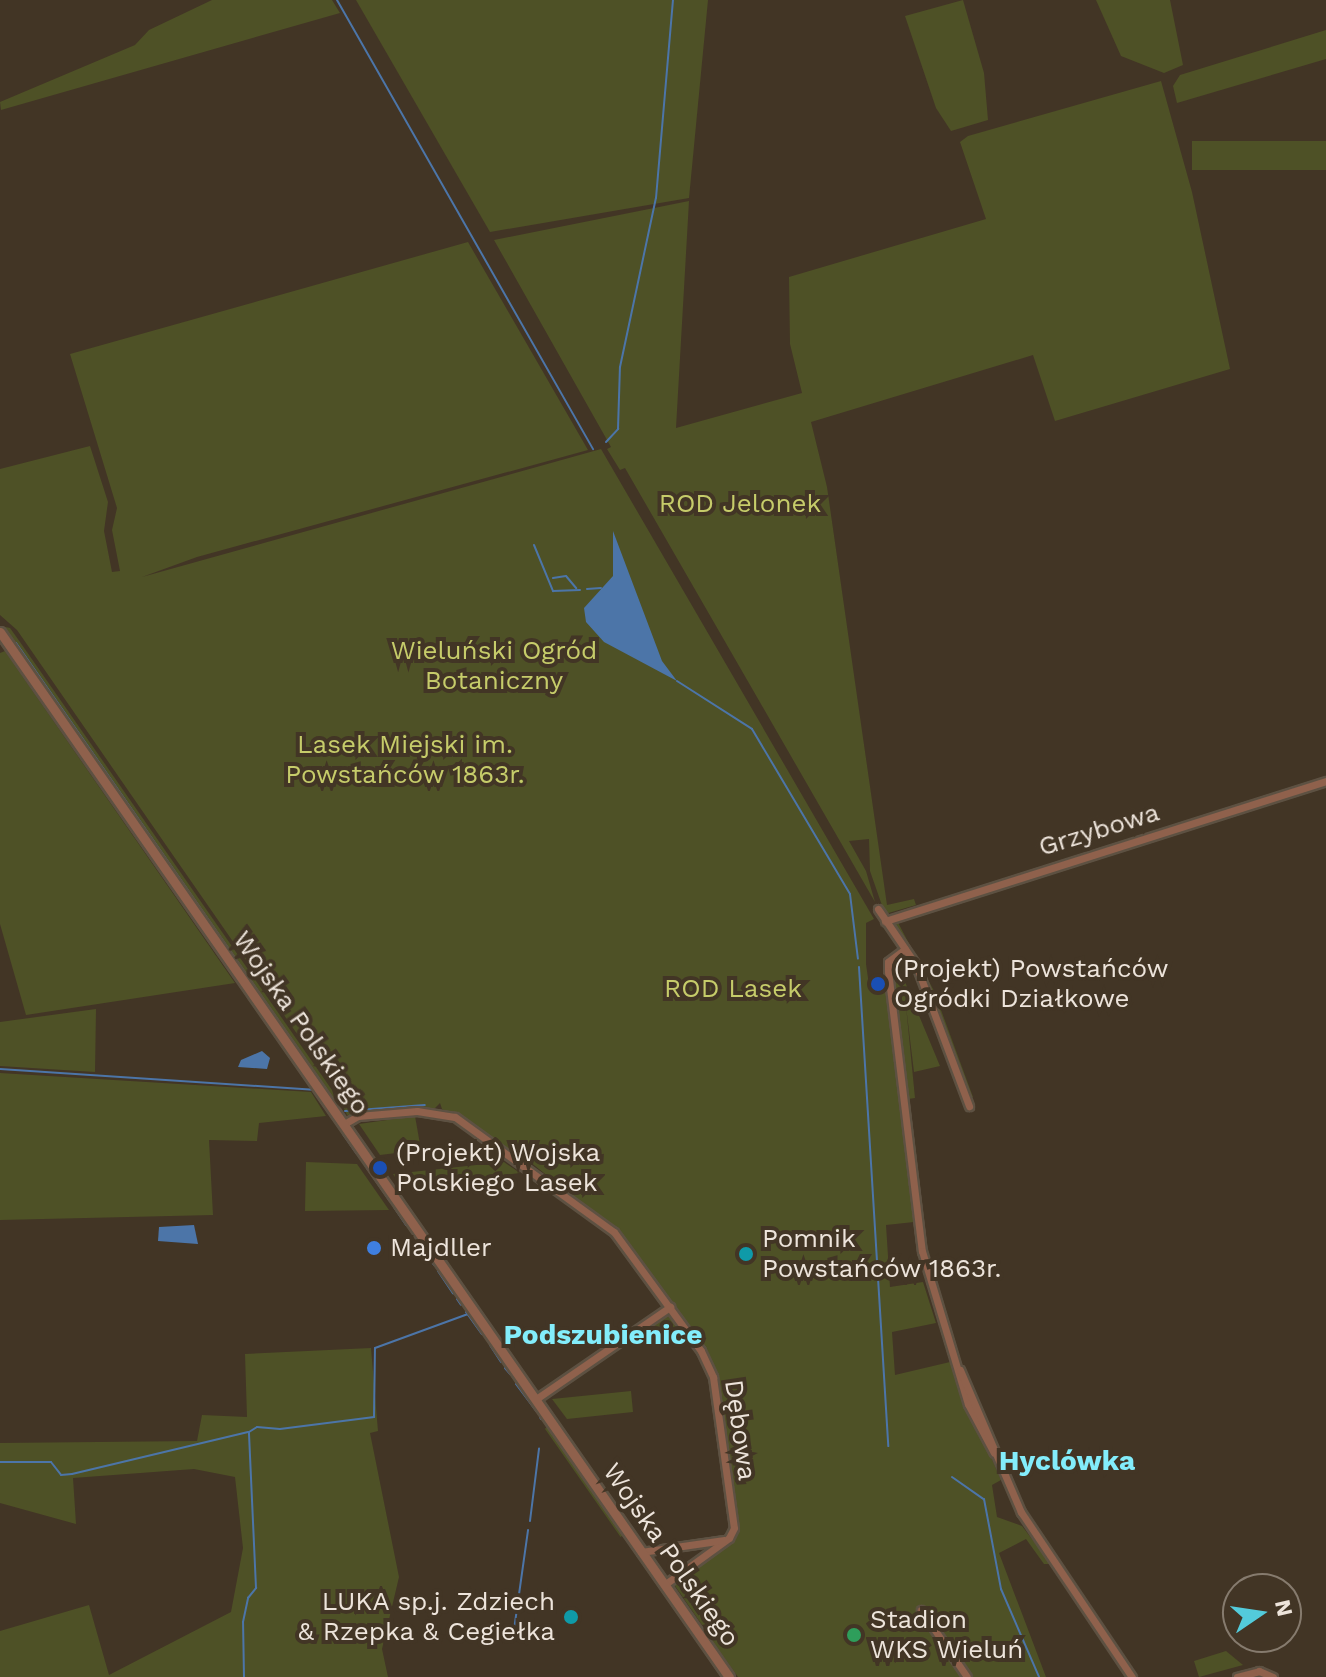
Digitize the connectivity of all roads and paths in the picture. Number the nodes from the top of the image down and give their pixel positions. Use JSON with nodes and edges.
{"nodes":[{"id":1,"x":0,"y":632,"type":"edge"},
{"id":2,"x":1326,"y":781,"type":"edge"},
{"id":3,"x":878,"y":909,"type":"dead end"},
{"id":4,"x":885,"y":921,"type":"junction"},
{"id":5,"x":905,"y":949,"type":"junction"},
{"id":6,"x":969,"y":1106,"type":"dead end"},
{"id":7,"x":344,"y":1124,"type":"junction"},
{"id":8,"x":670,"y":1307,"type":"junction"},
{"id":9,"x":536,"y":1399,"type":"junction"},
{"id":10,"x":727,"y":1540,"type":"junction"},
{"id":11,"x":641,"y":1552,"type":"junction"},
{"id":12,"x":664,"y":1585,"type":"junction"},
{"id":13,"x":921,"y":1610,"type":"dead end"},
{"id":14,"x":729,"y":1677,"type":"edge"},
{"id":15,"x":967,"y":1677,"type":"edge"},
{"id":16,"x":1132,"y":1677,"type":"edge"},
{"id":17,"x":1237,"y":1677,"type":"edge"},
{"id":18,"x":1273,"y":1677,"type":"edge"}],
"edges":[{"from":1,"to":7,"type":"street","name":"Wojska Polskiego"},
{"from":2,"to":4,"type":"street","name":"Grzybowa"},
{"from":3,"to":4,"type":"street"},
{"from":4,"to":5,"type":"street"},
{"from":5,"to":6,"type":"street"},
{"from":5,"to":16,"type":"street"},
{"from":7,"to":8,"type":"street","name":"Dębowa"},
{"from":7,"to":9,"type":"street","name":"Wojska Polskiego"},
{"from":8,"to":9,"type":"street"},
{"from":8,"to":10,"type":"street","name":"Dębowa"},
{"from":9,"to":11,"type":"street","name":"Wojska Polskiego"},
{"from":10,"to":11,"type":"street"},
{"from":10,"to":12,"type":"street"},
{"from":11,"to":12,"type":"street","name":"Wojska Polskiego"},
{"from":12,"to":14,"type":"street","name":"Wojska Polskiego"},
{"from":13,"to":15,"type":"street"},
{"from":17,"to":18,"type":"street"}]}
